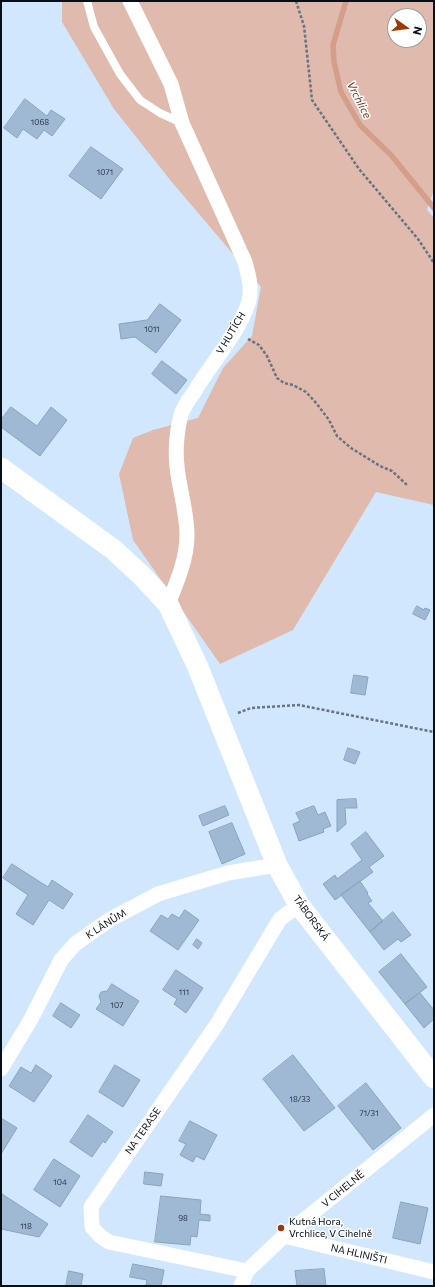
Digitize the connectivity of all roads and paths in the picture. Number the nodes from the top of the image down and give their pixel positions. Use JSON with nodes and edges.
{"nodes":[{"id":1,"x":87,"y":1,"type":"edge"},
{"id":2,"x":130,"y":1,"type":"edge"},
{"id":3,"x":296,"y":1,"type":"edge"},
{"id":4,"x":182,"y":123,"type":"junction"},
{"id":5,"x":434,"y":263,"type":"edge"},
{"id":6,"x":234,"y":331,"type":"junction"},
{"id":7,"x":1,"y":468,"type":"edge"},
{"id":8,"x":407,"y":485,"type":"dead end"},
{"id":9,"x":168,"y":604,"type":"junction"},
{"id":10,"x":218,"y":718,"type":"junction"},
{"id":11,"x":434,"y":732,"type":"edge"},
{"id":12,"x":277,"y":865,"type":"junction"},
{"id":13,"x":299,"y":905,"type":"junction"},
{"id":14,"x":1,"y":1068,"type":"edge"},
{"id":15,"x":434,"y":1078,"type":"edge"},
{"id":16,"x":434,"y":1115,"type":"edge"},
{"id":17,"x":284,"y":1236,"type":"junction"},
{"id":18,"x":247,"y":1271,"type":"junction"},
{"id":19,"x":434,"y":1272,"type":"edge"},
{"id":20,"x":241,"y":1286,"type":"edge"}],
"edges":[{"from":1,"to":4,"type":"lane"},
{"from":2,"to":4,"type":"street","name":"V HUTÍCH"},
{"from":3,"to":5,"type":"path"},
{"from":4,"to":6,"type":"street","name":"V HUTÍCH"},
{"from":6,"to":8,"type":"path"},
{"from":6,"to":9,"type":"street","name":"V HUTÍCH"},
{"from":7,"to":9,"type":"street","name":"TÁBORSKÁ"},
{"from":9,"to":10,"type":"street","name":"TÁBORSKÁ"},
{"from":10,"to":11,"type":"path"},
{"from":10,"to":12,"type":"street","name":"TÁBORSKÁ"},
{"from":12,"to":13,"type":"street","name":"TÁBORSKÁ"},
{"from":12,"to":14,"type":"street","name":"K LÁNŮM"},
{"from":13,"to":15,"type":"street","name":"TÁBORSKÁ"},
{"from":13,"to":18,"type":"street","name":"NA TERASE"},
{"from":16,"to":17,"type":"street","name":"V CIHELNĚ"},
{"from":17,"to":18,"type":"street","name":"V CIHELNĚ"},
{"from":17,"to":19,"type":"street","name":"NA HLINIŠTI"},
{"from":18,"to":20,"type":"street","name":"V CIHELNĚ"}]}
